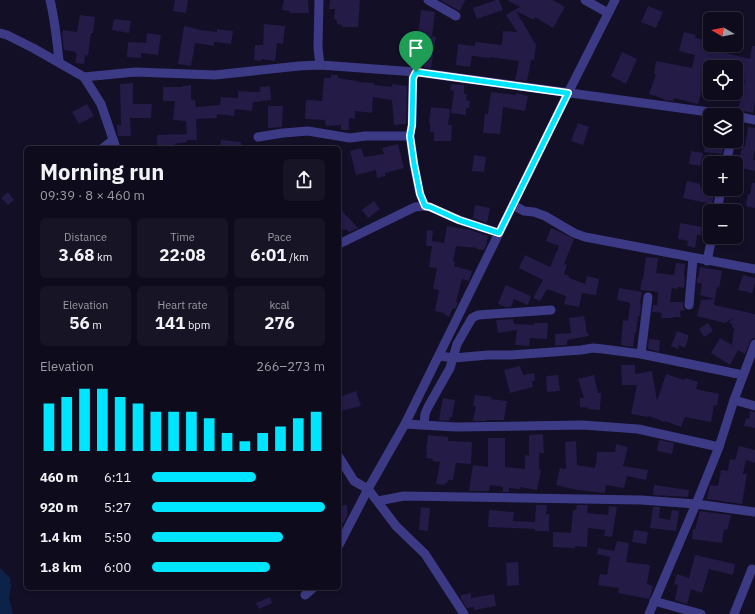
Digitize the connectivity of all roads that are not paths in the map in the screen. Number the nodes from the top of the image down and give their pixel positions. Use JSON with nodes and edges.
{"nodes":[{"id":1,"x":50,"y":0,"type":"edge"},
{"id":2,"x":319,"y":0,"type":"edge"},
{"id":3,"x":428,"y":0,"type":"edge"},
{"id":4,"x":585,"y":0,"type":"edge"},
{"id":5,"x":615,"y":0,"type":"edge"},
{"id":6,"x":608,"y":13,"type":"junction"},
{"id":7,"x":456,"y":16,"type":"dead end"},
{"id":8,"x":0,"y":33,"type":"edge"},
{"id":9,"x":59,"y":62,"type":"junction"},
{"id":10,"x":320,"y":65,"type":"junction"},
{"id":11,"x":416,"y":72,"type":"junction"},
{"id":12,"x":84,"y":77,"type":"junction"},
{"id":13,"x":568,"y":93,"type":"junction"},
{"id":14,"x":703,"y":111,"type":"edge"},
{"id":15,"x":743,"y":117,"type":"edge"},
{"id":16,"x":755,"y":120,"type":"edge"},
{"id":17,"x":410,"y":136,"type":"junction"},
{"id":18,"x":258,"y":137,"type":"dead end"},
{"id":19,"x":114,"y":144,"type":"edge"},
{"id":20,"x":513,"y":205,"type":"junction"},
{"id":21,"x":425,"y":206,"type":"junction"},
{"id":22,"x":499,"y":233,"type":"junction"},
{"id":23,"x":341,"y":243,"type":"edge"},
{"id":24,"x":711,"y":244,"type":"edge"},
{"id":25,"x":693,"y":258,"type":"junction"},
{"id":26,"x":707,"y":261,"type":"junction"},
{"id":27,"x":755,"y":269,"type":"edge"},
{"id":28,"x":648,"y":297,"type":"dead end"},
{"id":29,"x":689,"y":306,"type":"dead end"},
{"id":30,"x":551,"y":310,"type":"dead end"},
{"id":31,"x":755,"y":344,"type":"edge"},
{"id":32,"x":641,"y":354,"type":"junction"},
{"id":33,"x":439,"y":356,"type":"junction"},
{"id":34,"x":454,"y":358,"type":"junction"},
{"id":35,"x":743,"y":375,"type":"junction"},
{"id":36,"x":734,"y":400,"type":"junction"},
{"id":37,"x":755,"y":406,"type":"edge"},
{"id":38,"x":405,"y":424,"type":"junction"},
{"id":39,"x":424,"y":425,"type":"junction"},
{"id":40,"x":719,"y":447,"type":"junction"},
{"id":41,"x":341,"y":460,"type":"edge"},
{"id":42,"x":368,"y":489,"type":"junction"},
{"id":43,"x":378,"y":501,"type":"junction"},
{"id":44,"x":696,"y":504,"type":"junction"},
{"id":45,"x":755,"y":512,"type":"edge"},
{"id":46,"x":341,"y":541,"type":"edge"},
{"id":47,"x":752,"y":569,"type":"dead end"},
{"id":48,"x":311,"y":590,"type":"edge"},
{"id":49,"x":305,"y":595,"type":"dead end"},
{"id":50,"x":654,"y":601,"type":"junction"},
{"id":51,"x":464,"y":614,"type":"edge"},
{"id":52,"x":649,"y":614,"type":"edge"},
{"id":53,"x":701,"y":614,"type":"edge"},
{"id":54,"x":734,"y":614,"type":"edge"}],
"edges":[{"from":1,"to":9,"type":"street"},
{"from":2,"to":10,"type":"street"},
{"from":3,"to":7,"type":"street"},
{"from":4,"to":6,"type":"street"},
{"from":5,"to":6,"type":"street"},
{"from":6,"to":13,"type":"street"},
{"from":8,"to":9,"type":"street"},
{"from":9,"to":12,"type":"street"},
{"from":10,"to":11,"type":"street"},
{"from":10,"to":12,"type":"street"},
{"from":11,"to":13,"type":"street"},
{"from":11,"to":17,"type":"street"},
{"from":12,"to":19,"type":"street"},
{"from":13,"to":14,"type":"street"},
{"from":13,"to":20,"type":"street"},
{"from":15,"to":16,"type":"street"},
{"from":17,"to":18,"type":"street"},
{"from":17,"to":21,"type":"street"},
{"from":20,"to":22,"type":"street"},
{"from":20,"to":25,"type":"street"},
{"from":21,"to":22,"type":"street"},
{"from":21,"to":23,"type":"street"},
{"from":22,"to":33,"type":"street"},
{"from":24,"to":26,"type":"street"},
{"from":25,"to":26,"type":"street"},
{"from":25,"to":29,"type":"street"},
{"from":26,"to":27,"type":"street"},
{"from":28,"to":32,"type":"street"},
{"from":30,"to":34,"type":"street"},
{"from":31,"to":35,"type":"street"},
{"from":32,"to":34,"type":"street"},
{"from":32,"to":35,"type":"street"},
{"from":33,"to":34,"type":"street"},
{"from":33,"to":38,"type":"street"},
{"from":34,"to":39,"type":"street"},
{"from":35,"to":36,"type":"street"},
{"from":36,"to":37,"type":"street"},
{"from":36,"to":40,"type":"street"},
{"from":38,"to":39,"type":"street"},
{"from":38,"to":42,"type":"street"},
{"from":39,"to":40,"type":"street"},
{"from":40,"to":44,"type":"street"},
{"from":41,"to":42,"type":"street"},
{"from":42,"to":43,"type":"street"},
{"from":42,"to":46,"type":"street"},
{"from":43,"to":44,"type":"street"},
{"from":43,"to":51,"type":"street"},
{"from":44,"to":45,"type":"street"},
{"from":44,"to":50,"type":"street"},
{"from":47,"to":54,"type":"street"},
{"from":48,"to":49,"type":"street"},
{"from":50,"to":52,"type":"street"},
{"from":50,"to":53,"type":"street"}]}
